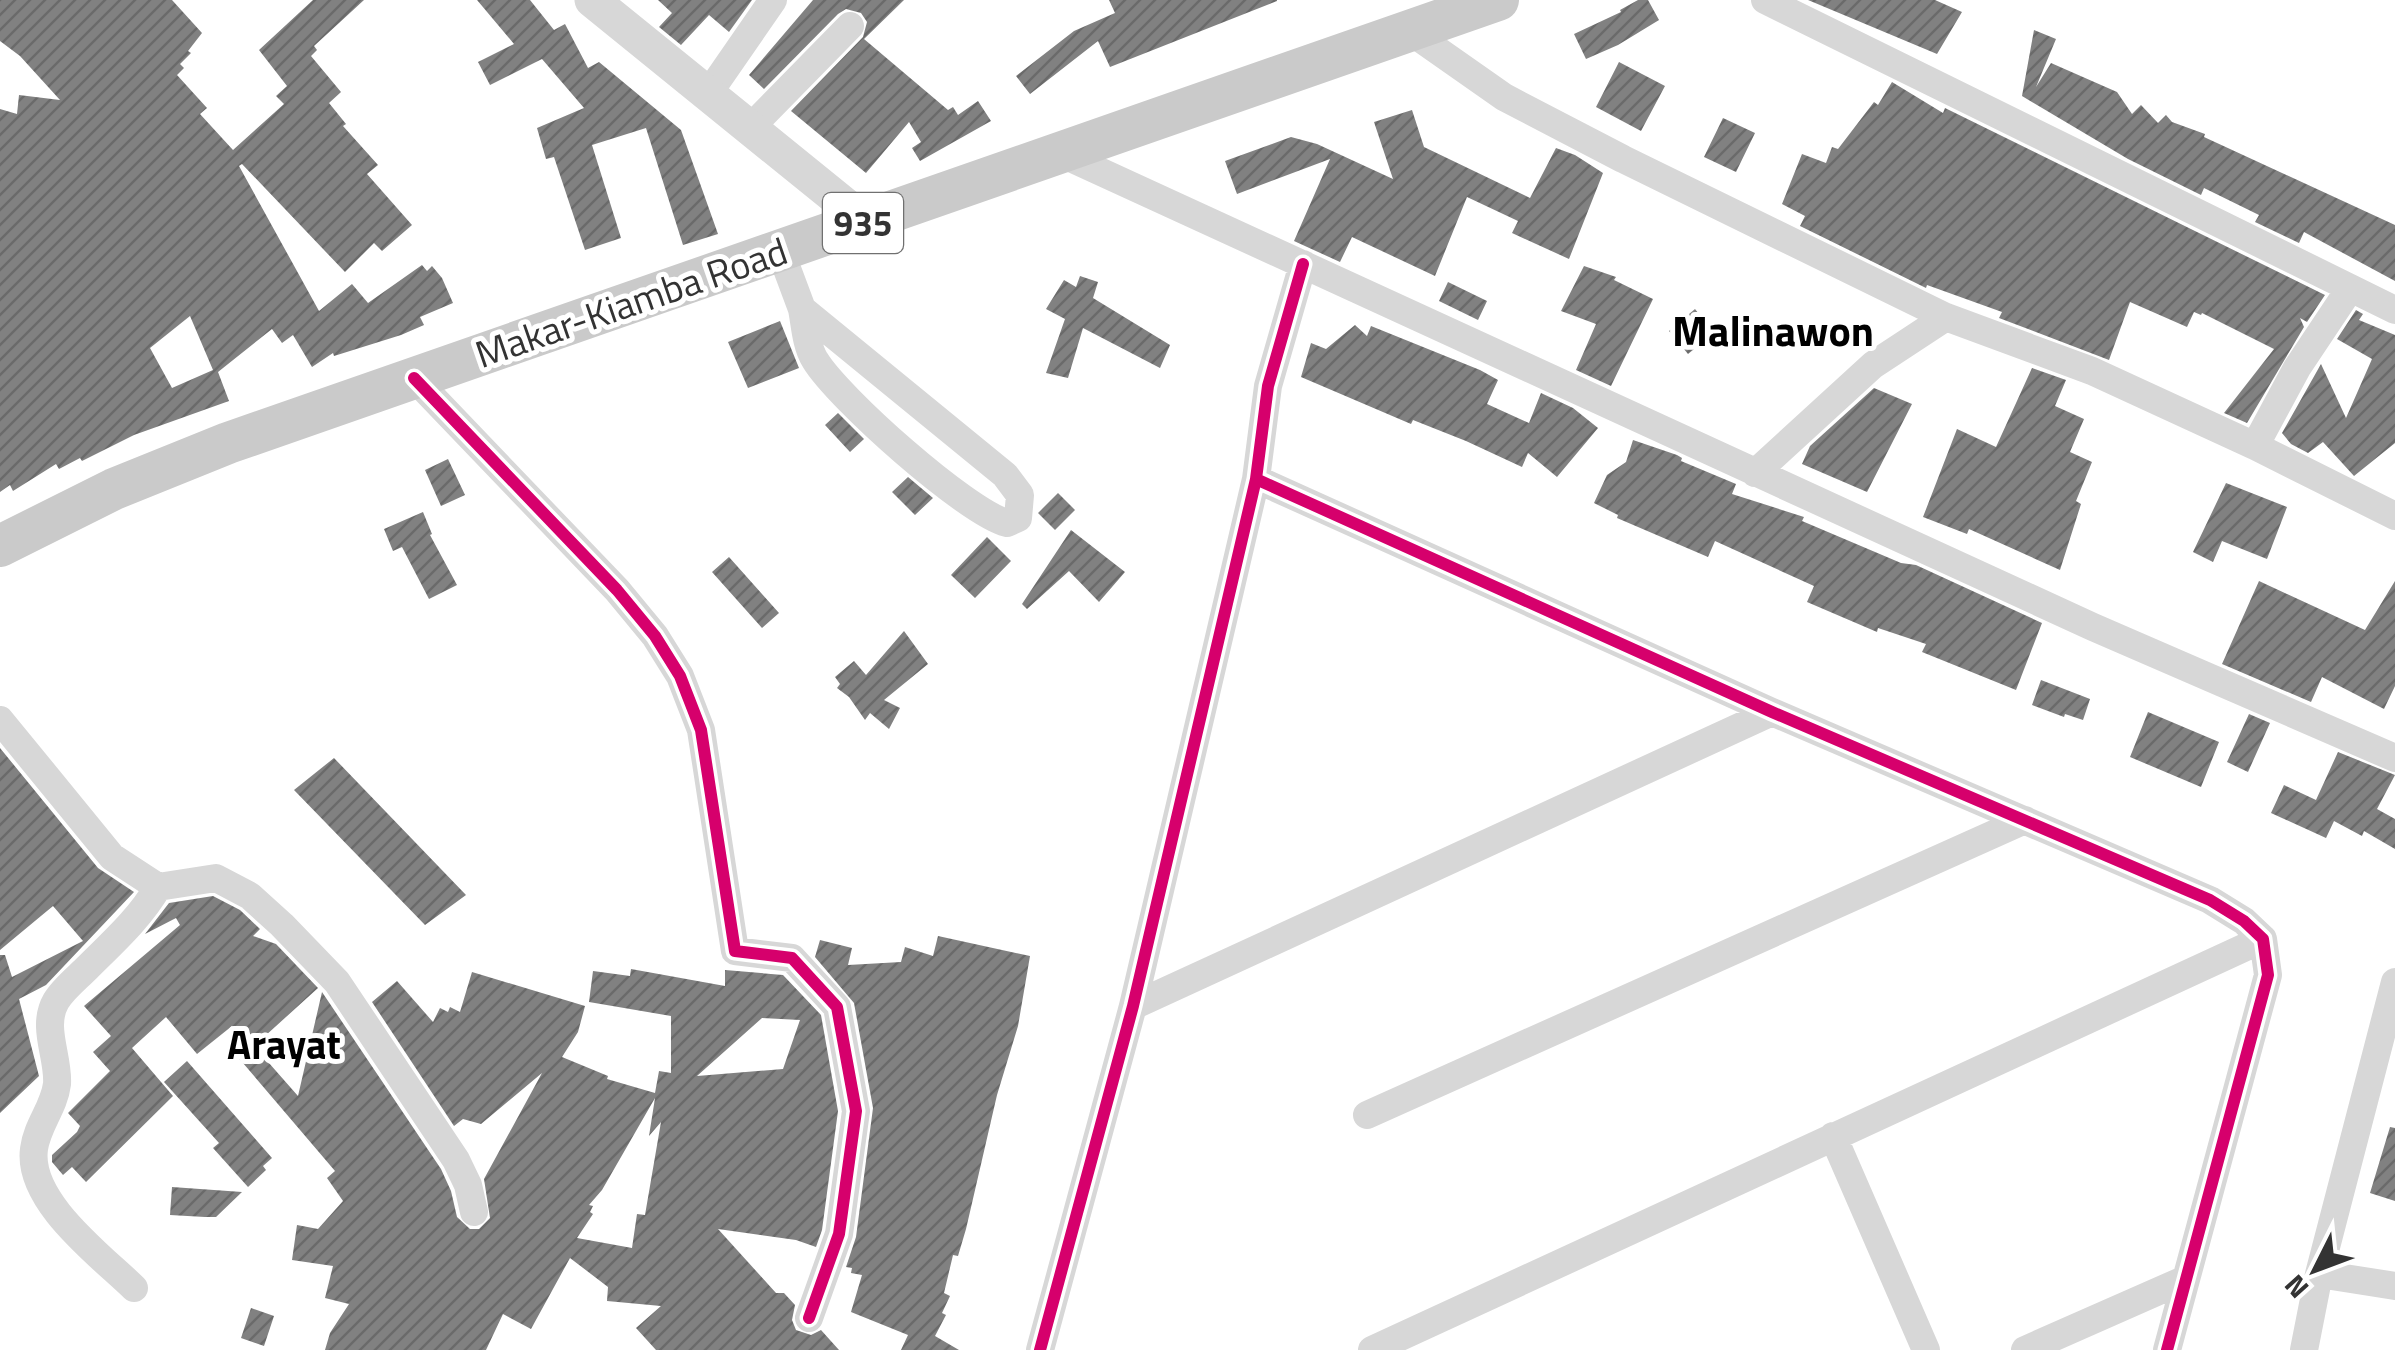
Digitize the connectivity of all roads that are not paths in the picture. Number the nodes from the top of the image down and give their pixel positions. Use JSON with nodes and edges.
{"nodes":[{"id":1,"x":592,"y":0,"type":"edge"},
{"id":2,"x":773,"y":0,"type":"edge"},
{"id":3,"x":1765,"y":0,"type":"edge"},
{"id":4,"x":1475,"y":3,"type":"edge"},
{"id":5,"x":850,"y":26,"type":"dead end"},
{"id":6,"x":1407,"y":29,"type":"junction"},
{"id":7,"x":708,"y":94,"type":"junction"},
{"id":8,"x":750,"y":128,"type":"junction"},
{"id":9,"x":1062,"y":154,"type":"junction"},
{"id":10,"x":866,"y":222,"type":"junction"},
{"id":11,"x":780,"y":250,"type":"junction"},
{"id":12,"x":1303,"y":264,"type":"junction"},
{"id":13,"x":2349,"y":290,"type":"junction"},
{"id":14,"x":802,"y":308,"type":"junction"},
{"id":15,"x":2395,"y":310,"type":"edge"},
{"id":16,"x":1946,"y":318,"type":"junction"},
{"id":17,"x":414,"y":378,"type":"junction"},
{"id":18,"x":2255,"y":446,"type":"junction"},
{"id":19,"x":1754,"y":472,"type":"junction"},
{"id":20,"x":1256,"y":479,"type":"junction"},
{"id":21,"x":2395,"y":516,"type":"edge"},
{"id":22,"x":0,"y":546,"type":"edge"},
{"id":23,"x":1772,"y":712,"type":"junction"},
{"id":24,"x":0,"y":720,"type":"edge"},
{"id":25,"x":2395,"y":758,"type":"edge"},
{"id":26,"x":2025,"y":820,"type":"junction"},
{"id":27,"x":158,"y":887,"type":"junction"},
{"id":28,"x":2263,"y":939,"type":"junction"},
{"id":29,"x":2395,"y":982,"type":"edge"},
{"id":30,"x":1134,"y":1006,"type":"junction"},
{"id":31,"x":1366,"y":1115,"type":"dead end"},
{"id":32,"x":1832,"y":1136,"type":"junction"},
{"id":33,"x":474,"y":1212,"type":"dead end"},
{"id":34,"x":2320,"y":1274,"type":"junction"},
{"id":35,"x":2186,"y":1279,"type":"junction"},
{"id":36,"x":2395,"y":1286,"type":"edge"},
{"id":37,"x":134,"y":1288,"type":"dead end"},
{"id":38,"x":810,"y":1318,"type":"dead end"},
{"id":39,"x":1040,"y":1350,"type":"edge"},
{"id":40,"x":1372,"y":1350,"type":"edge"},
{"id":41,"x":1926,"y":1350,"type":"edge"},
{"id":42,"x":2025,"y":1350,"type":"edge"},
{"id":43,"x":2167,"y":1350,"type":"edge"},
{"id":44,"x":2304,"y":1350,"type":"edge"}],
"edges":[{"from":1,"to":7,"type":"street"},
{"from":2,"to":7,"type":"street"},
{"from":3,"to":13,"type":"street"},
{"from":4,"to":6,"type":"main road","name":"Makar-Kiamba Road","number":"935"},
{"from":5,"to":8,"type":"street"},
{"from":6,"to":9,"type":"main road","name":"Makar-Kiamba Road","number":"935"},
{"from":6,"to":16,"type":"street"},
{"from":7,"to":8,"type":"street"},
{"from":8,"to":10,"type":"street"},
{"from":9,"to":10,"type":"main road","name":"Makar-Kiamba Road","number":"935"},
{"from":9,"to":12,"type":"street"},
{"from":10,"to":11,"type":"main road","name":"Makar-Kiamba Road","number":"935"},
{"from":11,"to":14,"type":"street"},
{"from":11,"to":17,"type":"main road","name":"Makar-Kiamba Road","number":"935"},
{"from":12,"to":19,"type":"street"},
{"from":12,"to":20,"type":"street"},
{"from":13,"to":15,"type":"street"},
{"from":13,"to":18,"type":"street"},
{"from":14,"to":14,"type":"street"},
{"from":16,"to":18,"type":"street"},
{"from":16,"to":19,"type":"street"},
{"from":17,"to":22,"type":"main road","name":"Makar-Kiamba Road","number":"935"},
{"from":17,"to":38,"type":"street"},
{"from":18,"to":21,"type":"street"},
{"from":19,"to":25,"type":"street"},
{"from":20,"to":23,"type":"street"},
{"from":20,"to":30,"type":"street"},
{"from":23,"to":26,"type":"street"},
{"from":23,"to":30,"type":"street"},
{"from":24,"to":27,"type":"street"},
{"from":26,"to":28,"type":"street"},
{"from":26,"to":31,"type":"street"},
{"from":27,"to":33,"type":"street"},
{"from":27,"to":37,"type":"street"},
{"from":28,"to":32,"type":"street"},
{"from":28,"to":35,"type":"street"},
{"from":29,"to":34,"type":"street"},
{"from":30,"to":39,"type":"street"},
{"from":32,"to":40,"type":"street"},
{"from":32,"to":41,"type":"street"},
{"from":34,"to":36,"type":"street"},
{"from":34,"to":44,"type":"street"},
{"from":35,"to":42,"type":"street"},
{"from":35,"to":43,"type":"street"}]}
